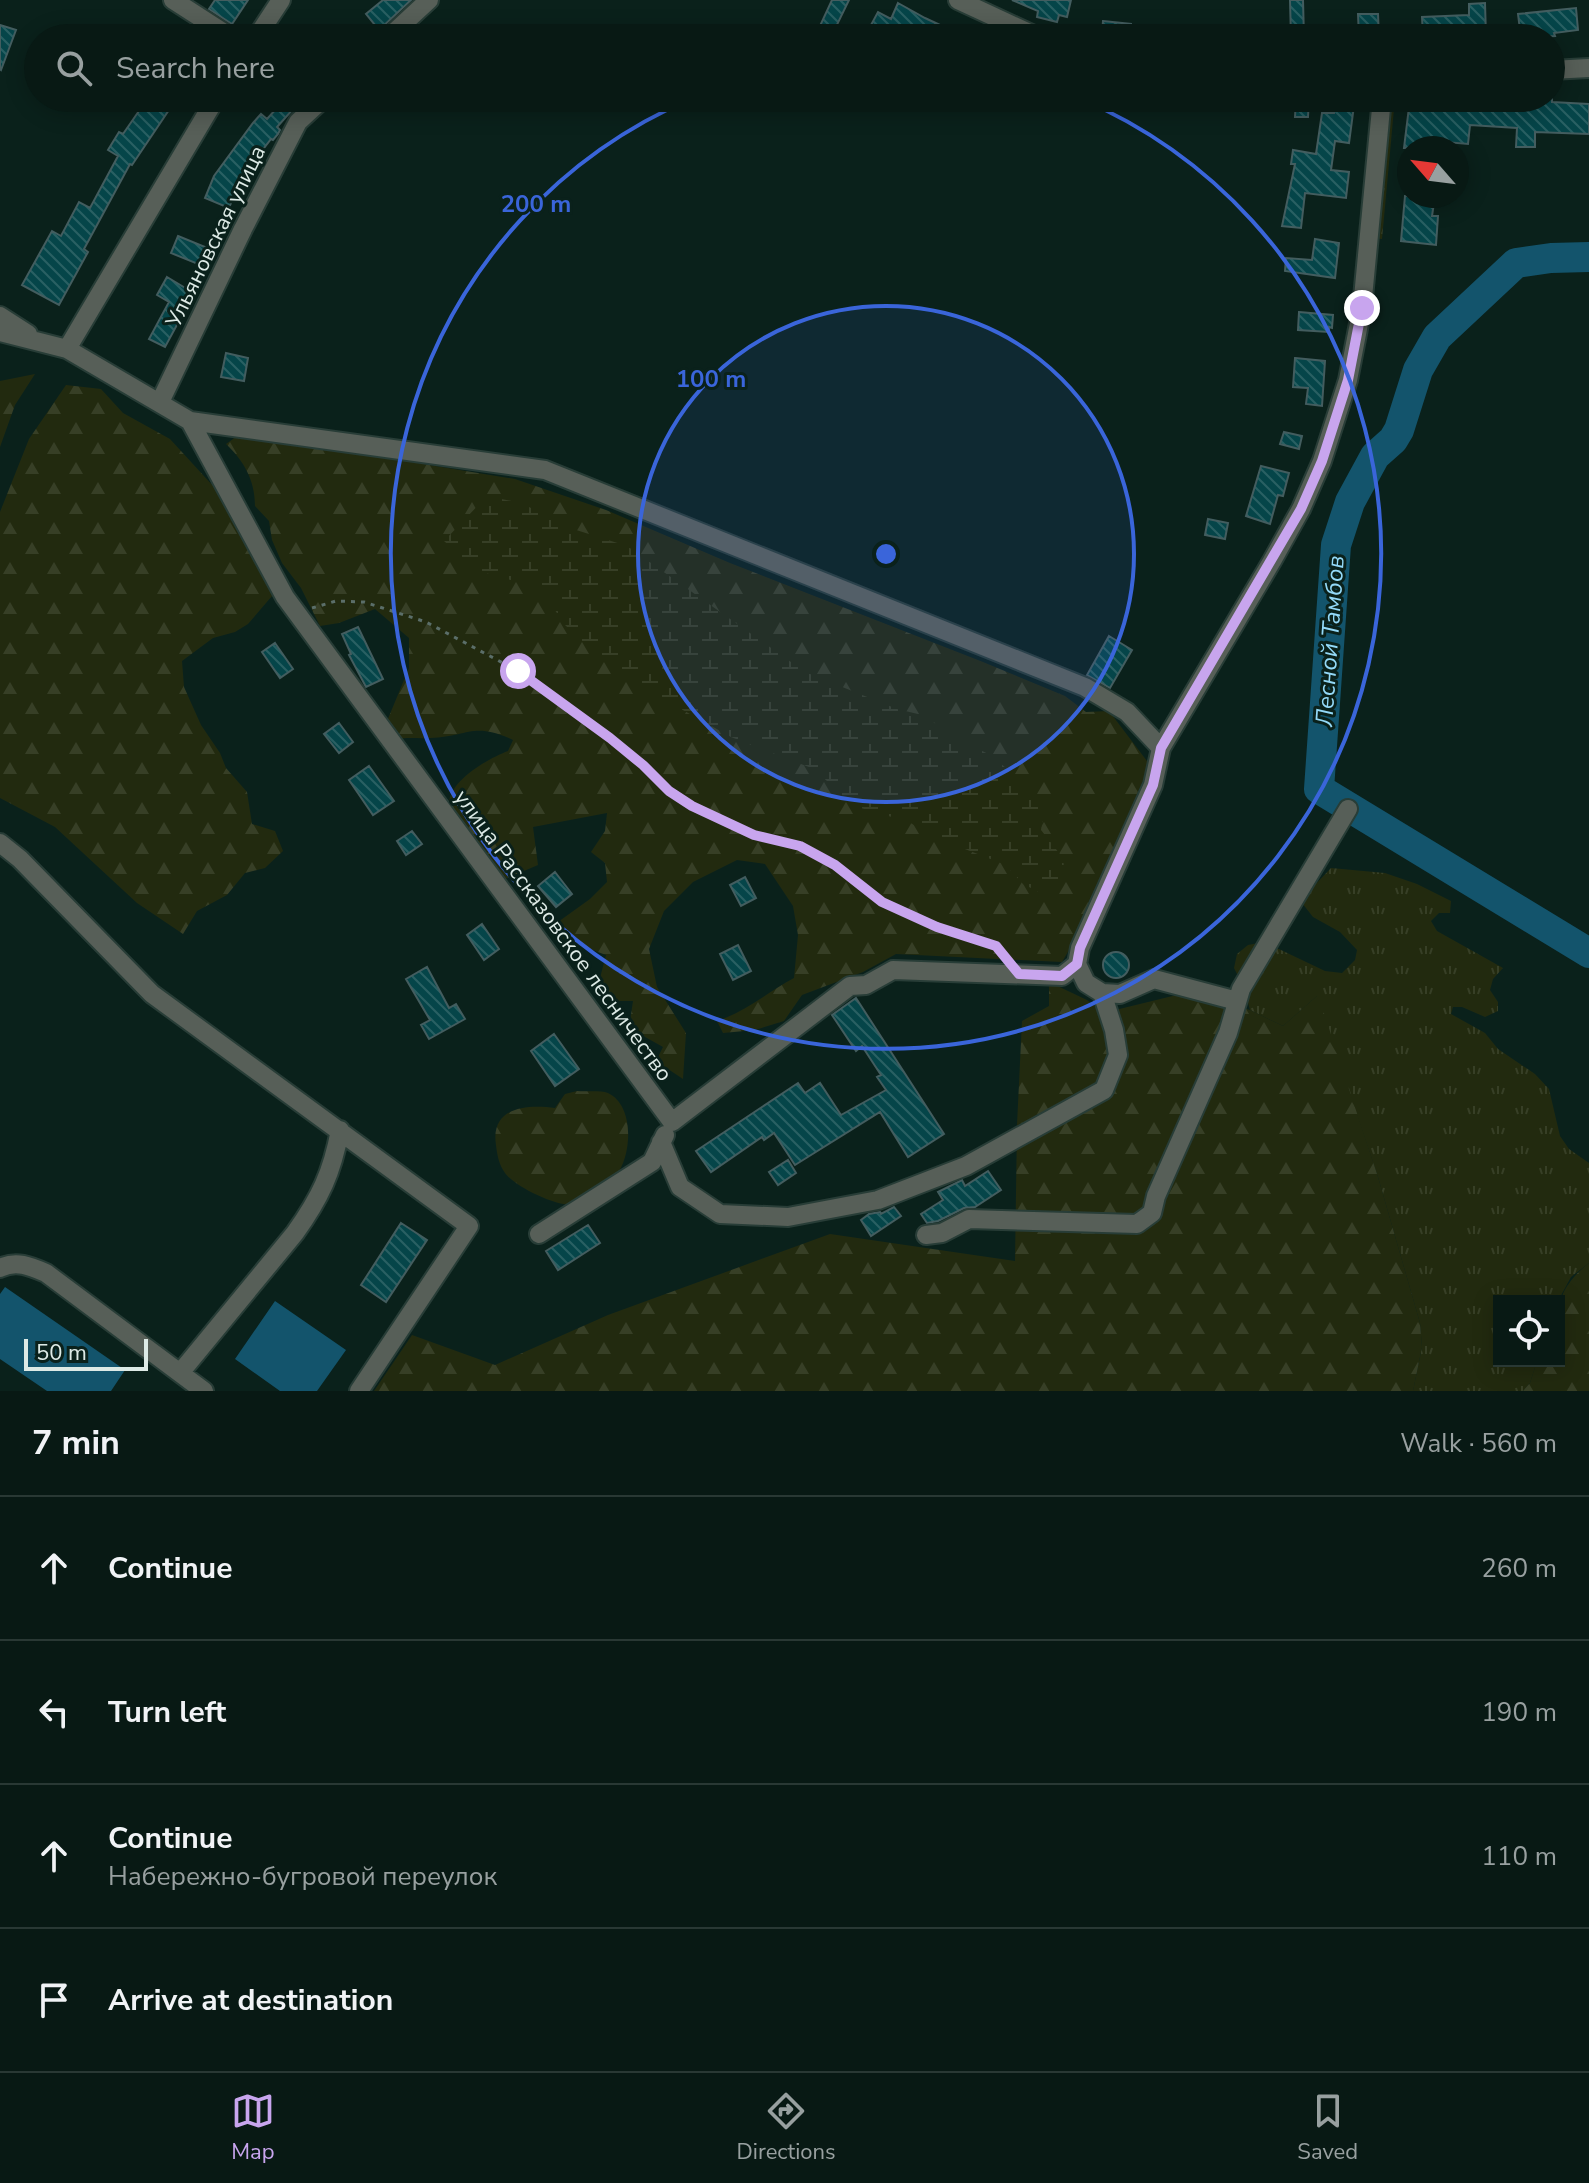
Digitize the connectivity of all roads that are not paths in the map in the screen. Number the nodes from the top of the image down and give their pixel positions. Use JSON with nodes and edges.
{"nodes":[{"id":1,"x":173,"y":0,"type":"edge"},
{"id":2,"x":281,"y":0,"type":"edge"},
{"id":3,"x":429,"y":0,"type":"edge"},
{"id":4,"x":958,"y":0,"type":"edge"},
{"id":5,"x":210,"y":24,"type":"edge"},
{"id":6,"x":265,"y":24,"type":"edge"},
{"id":7,"x":403,"y":24,"type":"edge"},
{"id":8,"x":1010,"y":24,"type":"edge"},
{"id":9,"x":1589,"y":68,"type":"edge"},
{"id":10,"x":1565,"y":69,"type":"edge"},
{"id":11,"x":208,"y":112,"type":"edge"},
{"id":12,"x":309,"y":112,"type":"edge"},
{"id":13,"x":1381,"y":112,"type":"edge"},
{"id":14,"x":0,"y":316,"type":"edge"},
{"id":15,"x":0,"y":332,"type":"edge"},
{"id":16,"x":36,"y":340,"type":"junction"},
{"id":17,"x":67,"y":349,"type":"junction"},
{"id":18,"x":160,"y":402,"type":"junction"},
{"id":19,"x":190,"y":421,"type":"junction"},
{"id":20,"x":1161,"y":748,"type":"junction"},
{"id":21,"x":1348,"y":809,"type":"dead end"},
{"id":22,"x":0,"y":843,"type":"edge"},
{"id":23,"x":1077,"y":964,"type":"junction"},
{"id":24,"x":1102,"y":993,"type":"junction"},
{"id":25,"x":1237,"y":1001,"type":"junction"},
{"id":26,"x":672,"y":1122,"type":"junction"},
{"id":27,"x":340,"y":1130,"type":"junction"},
{"id":28,"x":661,"y":1142,"type":"junction"},
{"id":29,"x":539,"y":1234,"type":"dead end"},
{"id":30,"x":926,"y":1235,"type":"dead end"},
{"id":31,"x":0,"y":1268,"type":"edge"},
{"id":32,"x":180,"y":1373,"type":"junction"},
{"id":33,"x":204,"y":1391,"type":"edge"},
{"id":34,"x":359,"y":1391,"type":"edge"}],
"edges":[{"from":1,"to":5,"type":"street"},
{"from":2,"to":6,"type":"street"},
{"from":3,"to":7,"type":"street"},
{"from":4,"to":8,"type":"street"},
{"from":9,"to":10,"type":"street"},
{"from":11,"to":17,"type":"street"},
{"from":12,"to":18,"type":"street","name":"Ульяновская улица"},
{"from":13,"to":20,"type":"street"},
{"from":14,"to":16,"type":"street"},
{"from":15,"to":16,"type":"street"},
{"from":16,"to":17,"type":"street"},
{"from":17,"to":18,"type":"street"},
{"from":18,"to":19,"type":"street"},
{"from":19,"to":20,"type":"street"},
{"from":19,"to":26,"type":"street","name":"улица Рассказовское лесничество"},
{"from":20,"to":23,"type":"street"},
{"from":21,"to":25,"type":"street"},
{"from":22,"to":27,"type":"street"},
{"from":23,"to":24,"type":"street"},
{"from":23,"to":26,"type":"street"},
{"from":24,"to":25,"type":"street"},
{"from":24,"to":28,"type":"street"},
{"from":25,"to":30,"type":"street"},
{"from":26,"to":28,"type":"street"},
{"from":27,"to":32,"type":"street"},
{"from":27,"to":34,"type":"street"},
{"from":28,"to":29,"type":"street"},
{"from":31,"to":32,"type":"street"},
{"from":32,"to":33,"type":"street"}]}
